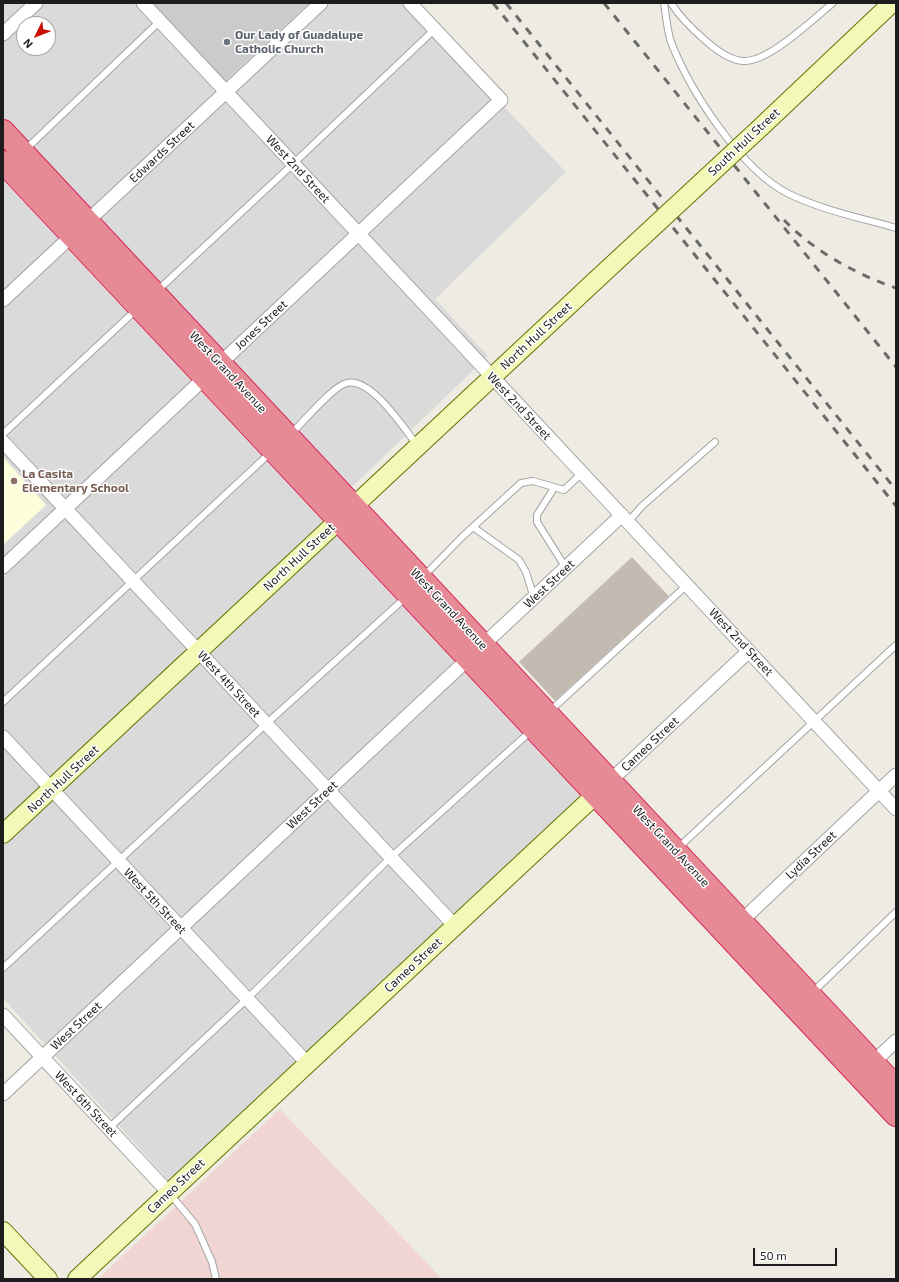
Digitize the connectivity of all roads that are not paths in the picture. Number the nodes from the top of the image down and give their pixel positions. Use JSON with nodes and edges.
{"nodes":[{"id":1,"x":36,"y":3,"type":"edge"},
{"id":2,"x":143,"y":3,"type":"edge"},
{"id":3,"x":321,"y":3,"type":"edge"},
{"id":4,"x":410,"y":3,"type":"edge"},
{"id":5,"x":664,"y":3,"type":"edge"},
{"id":6,"x":671,"y":3,"type":"edge"},
{"id":7,"x":833,"y":3,"type":"edge"},
{"id":8,"x":892,"y":3,"type":"edge"},
{"id":9,"x":160,"y":21,"type":"junction"},
{"id":10,"x":435,"y":29,"type":"junction"},
{"id":11,"x":3,"y":34,"type":"edge"},
{"id":12,"x":226,"y":92,"type":"junction"},
{"id":13,"x":3,"y":131,"type":"edge"},
{"id":14,"x":9,"y":162,"type":"edge"},
{"id":15,"x":293,"y":164,"type":"junction"},
{"id":16,"x":896,"y":228,"type":"edge"},
{"id":17,"x":80,"y":229,"type":"junction"},
{"id":18,"x":359,"y":234,"type":"junction"},
{"id":19,"x":596,"y":280,"type":"joint"},
{"id":20,"x":3,"y":300,"type":"edge"},
{"id":21,"x":147,"y":300,"type":"junction"},
{"id":22,"x":212,"y":371,"type":"junction"},
{"id":23,"x":492,"y":377,"type":"junction"},
{"id":24,"x":3,"y":434,"type":"edge"},
{"id":25,"x":3,"y":442,"type":"edge"},
{"id":26,"x":715,"y":442,"type":"dead end"},
{"id":27,"x":281,"y":444,"type":"junction"},
{"id":28,"x":418,"y":446,"type":"junction"},
{"id":29,"x":582,"y":473,"type":"junction"},
{"id":30,"x":554,"y":488,"type":"junction"},
{"id":31,"x":65,"y":509,"type":"junction"},
{"id":32,"x":346,"y":514,"type":"junction"},
{"id":33,"x":625,"y":519,"type":"junction"},
{"id":34,"x":473,"y":527,"type":"junction"},
{"id":35,"x":3,"y":567,"type":"edge"},
{"id":36,"x":566,"y":568,"type":"junction"},
{"id":37,"x":132,"y":580,"type":"junction"},
{"id":38,"x":687,"y":585,"type":"junction"},
{"id":39,"x":415,"y":587,"type":"junction"},
{"id":40,"x":534,"y":598,"type":"junction"},
{"id":41,"x":896,"y":645,"type":"edge"},
{"id":42,"x":749,"y":651,"type":"junction"},
{"id":43,"x":198,"y":652,"type":"junction"},
{"id":44,"x":476,"y":652,"type":"junction"},
{"id":45,"x":3,"y":702,"type":"edge"},
{"id":46,"x":814,"y":721,"type":"junction"},
{"id":47,"x":540,"y":722,"type":"junction"},
{"id":48,"x":266,"y":724,"type":"junction"},
{"id":49,"x":3,"y":737,"type":"edge"},
{"id":50,"x":896,"y":775,"type":"edge"},
{"id":51,"x":603,"y":788,"type":"junction"},
{"id":52,"x":51,"y":789,"type":"junction"},
{"id":53,"x":328,"y":790,"type":"junction"},
{"id":54,"x":879,"y":791,"type":"junction"},
{"id":55,"x":896,"y":808,"type":"edge"},
{"id":56,"x":3,"y":834,"type":"edge"},
{"id":57,"x":675,"y":850,"type":"junction"},
{"id":58,"x":391,"y":857,"type":"junction"},
{"id":59,"x":118,"y":861,"type":"junction"},
{"id":60,"x":896,"y":912,"type":"edge"},
{"id":61,"x":455,"y":926,"type":"junction"},
{"id":62,"x":734,"y":927,"type":"junction"},
{"id":63,"x":180,"y":929,"type":"junction"},
{"id":64,"x":3,"y":968,"type":"edge"},
{"id":65,"x":810,"y":994,"type":"junction"},
{"id":66,"x":247,"y":999,"type":"junction"},
{"id":67,"x":3,"y":1016,"type":"edge"},
{"id":68,"x":896,"y":1041,"type":"edge"},
{"id":69,"x":42,"y":1058,"type":"junction"},
{"id":70,"x":308,"y":1064,"type":"junction"},
{"id":71,"x":866,"y":1069,"type":"junction"},
{"id":72,"x":896,"y":1087,"type":"edge"},
{"id":73,"x":3,"y":1094,"type":"edge"},
{"id":74,"x":896,"y":1115,"type":"edge"},
{"id":75,"x":109,"y":1128,"type":"junction"},
{"id":76,"x":169,"y":1193,"type":"junction"},
{"id":77,"x":3,"y":1231,"type":"edge"},
{"id":78,"x":48,"y":1279,"type":"edge"},
{"id":79,"x":77,"y":1279,"type":"edge"},
{"id":80,"x":216,"y":1279,"type":"edge"}],
"edges":[{"from":1,"to":11,"type":"street"},
{"from":2,"to":9,"type":"street","name":"West 2nd Street"},
{"from":3,"to":12,"type":"street","name":"Edwards Street"},
{"from":4,"to":10,"type":"street"},
{"from":5,"to":16,"type":"lane"},
{"from":6,"to":7,"type":"lane"},
{"from":8,"to":19,"type":"main road","name":"South Hull Street","bridge":true},
{"from":9,"to":12,"type":"street","name":"West 2nd Street"},
{"from":9,"to":14,"type":"lane"},
{"from":10,"to":15,"type":"lane"},
{"from":10,"to":18,"type":"street","name":"Jones Street"},
{"from":12,"to":15,"type":"street","name":"West 2nd Street"},
{"from":12,"to":17,"type":"street","name":"Edwards Street"},
{"from":13,"to":14,"type":"highway","name":"West Grand Avenue"},
{"from":14,"to":17,"type":"highway","name":"West Grand Avenue"},
{"from":15,"to":18,"type":"street","name":"West 2nd Street"},
{"from":15,"to":21,"type":"lane"},
{"from":17,"to":20,"type":"street","name":"Edwards Street"},
{"from":17,"to":21,"type":"highway","name":"West Grand Avenue"},
{"from":18,"to":22,"type":"street","name":"Jones Street"},
{"from":18,"to":23,"type":"street","name":"West 2nd Street"},
{"from":19,"to":23,"type":"main road","name":"North Hull Street"},
{"from":21,"to":22,"type":"highway","name":"West Grand Avenue"},
{"from":21,"to":24,"type":"lane"},
{"from":22,"to":27,"type":"highway","name":"West Grand Avenue"},
{"from":22,"to":31,"type":"street","name":"Jones Street"},
{"from":23,"to":28,"type":"main road","name":"North Hull Street"},
{"from":23,"to":29,"type":"street","name":"West 2nd Street"},
{"from":25,"to":31,"type":"street","name":"West 4th Street"},
{"from":26,"to":33,"type":"lane"},
{"from":27,"to":28,"type":"lane"},
{"from":27,"to":32,"type":"highway","name":"West Grand Avenue"},
{"from":27,"to":37,"type":"lane"},
{"from":28,"to":32,"type":"main road","name":"North Hull Street"},
{"from":29,"to":30,"type":"lane"},
{"from":29,"to":33,"type":"street","name":"West 2nd Street"},
{"from":30,"to":34,"type":"lane"},
{"from":30,"to":36,"type":"lane"},
{"from":31,"to":35,"type":"street","name":"Jones Street"},
{"from":31,"to":37,"type":"street","name":"West 4th Street"},
{"from":32,"to":39,"type":"highway","name":"West Grand Avenue"},
{"from":32,"to":43,"type":"main road","name":"North Hull Street"},
{"from":33,"to":36,"type":"street","name":"West Street"},
{"from":33,"to":38,"type":"street","name":"West 2nd Street"},
{"from":34,"to":39,"type":"lane"},
{"from":34,"to":40,"type":"lane"},
{"from":36,"to":40,"type":"street","name":"West Street"},
{"from":37,"to":43,"type":"street","name":"West 4th Street"},
{"from":37,"to":45,"type":"lane"},
{"from":38,"to":42,"type":"street","name":"West 2nd Street"},
{"from":38,"to":47,"type":"lane"},
{"from":39,"to":44,"type":"highway","name":"West Grand Avenue"},
{"from":39,"to":48,"type":"lane"},
{"from":40,"to":44,"type":"street","name":"West Street"},
{"from":41,"to":46,"type":"lane"},
{"from":42,"to":46,"type":"street","name":"West 2nd Street"},
{"from":42,"to":51,"type":"street","name":"Cameo Street"},
{"from":43,"to":48,"type":"street","name":"West 4th Street"},
{"from":43,"to":52,"type":"main road","name":"North Hull Street"},
{"from":44,"to":47,"type":"highway","name":"West Grand Avenue"},
{"from":44,"to":53,"type":"street","name":"West Street"},
{"from":46,"to":54,"type":"street","name":"West 2nd Street"},
{"from":46,"to":57,"type":"lane"},
{"from":47,"to":51,"type":"highway","name":"West Grand Avenue"},
{"from":47,"to":58,"type":"lane"},
{"from":48,"to":53,"type":"street","name":"West 4th Street"},
{"from":48,"to":59,"type":"lane"},
{"from":49,"to":52,"type":"street","name":"West 5th Street"},
{"from":50,"to":54,"type":"street","name":"Lydia Street"},
{"from":51,"to":57,"type":"highway","name":"West Grand Avenue"},
{"from":51,"to":61,"type":"main road","name":"Cameo Street"},
{"from":51,"to":62,"type":"highway","name":"West Grand Avenue"},
{"from":52,"to":56,"type":"main road","name":"North Hull Street"},
{"from":52,"to":59,"type":"street","name":"West 5th Street"},
{"from":53,"to":58,"type":"street","name":"West 4th Street"},
{"from":53,"to":63,"type":"street","name":"West Street"},
{"from":54,"to":55,"type":"street","name":"West 2nd Street"},
{"from":54,"to":62,"type":"street","name":"Lydia Street"},
{"from":57,"to":62,"type":"highway","name":"West Grand Avenue"},
{"from":58,"to":61,"type":"street","name":"West 4th Street"},
{"from":58,"to":66,"type":"lane"},
{"from":59,"to":63,"type":"street","name":"West 5th Street"},
{"from":59,"to":64,"type":"lane"},
{"from":60,"to":65,"type":"lane"},
{"from":61,"to":70,"type":"main road","name":"Cameo Street"},
{"from":62,"to":65,"type":"highway","name":"West Grand Avenue"},
{"from":62,"to":71,"type":"highway","name":"West Grand Avenue"},
{"from":63,"to":66,"type":"street","name":"West 5th Street"},
{"from":63,"to":69,"type":"street","name":"West Street"},
{"from":65,"to":71,"type":"highway","name":"West Grand Avenue"},
{"from":66,"to":70,"type":"street","name":"West 5th Street"},
{"from":66,"to":75,"type":"lane"},
{"from":67,"to":69,"type":"street","name":"West 6th Street"},
{"from":68,"to":71,"type":"street"},
{"from":69,"to":73,"type":"street","name":"West Street"},
{"from":69,"to":75,"type":"street","name":"West 6th Street"},
{"from":70,"to":76,"type":"main road","name":"Cameo Street"},
{"from":71,"to":72,"type":"highway","name":"West Grand Avenue"},
{"from":71,"to":74,"type":"highway","name":"West Grand Avenue"},
{"from":75,"to":76,"type":"street","name":"West 6th Street"},
{"from":76,"to":79,"type":"main road","name":"Cameo Street"},
{"from":76,"to":80,"type":"lane"},
{"from":77,"to":78,"type":"main road"}]}
